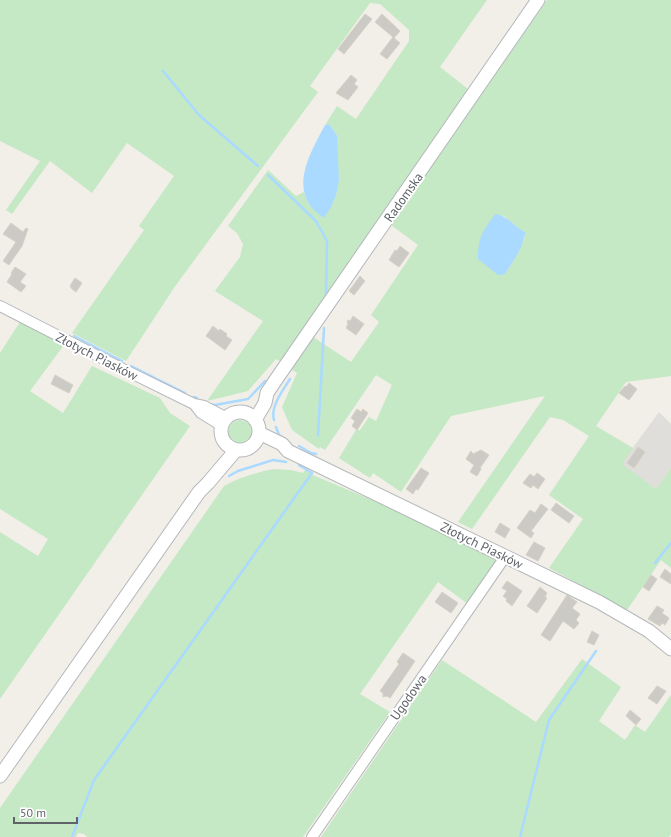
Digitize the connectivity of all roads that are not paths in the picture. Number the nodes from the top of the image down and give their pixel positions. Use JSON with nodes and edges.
{"nodes":[{"id":1,"x":538,"y":0,"type":"edge"},
{"id":2,"x":0,"y":306,"type":"edge"},
{"id":3,"x":250,"y":416,"type":"junction"},
{"id":4,"x":224,"y":422,"type":"junction"},
{"id":5,"x":257,"y":438,"type":"junction"},
{"id":6,"x":231,"y":447,"type":"junction"},
{"id":7,"x":505,"y":557,"type":"junction"},
{"id":8,"x":671,"y":648,"type":"edge"},
{"id":9,"x":0,"y":776,"type":"edge"},
{"id":10,"x":312,"y":837,"type":"edge"}],
"edges":[{"from":1,"to":3,"type":"street","name":"Radomska"},
{"from":2,"to":4,"type":"street","name":"Złotych Piasków"},
{"from":3,"to":4,"type":"street"},
{"from":3,"to":5,"type":"street"},
{"from":4,"to":6,"type":"street"},
{"from":5,"to":6,"type":"street"},
{"from":5,"to":7,"type":"street","name":"Złotych Piasków"},
{"from":6,"to":9,"type":"street"},
{"from":7,"to":8,"type":"street","name":"Złotych Piasków"},
{"from":7,"to":10,"type":"street","name":"Ugodowa"}]}
